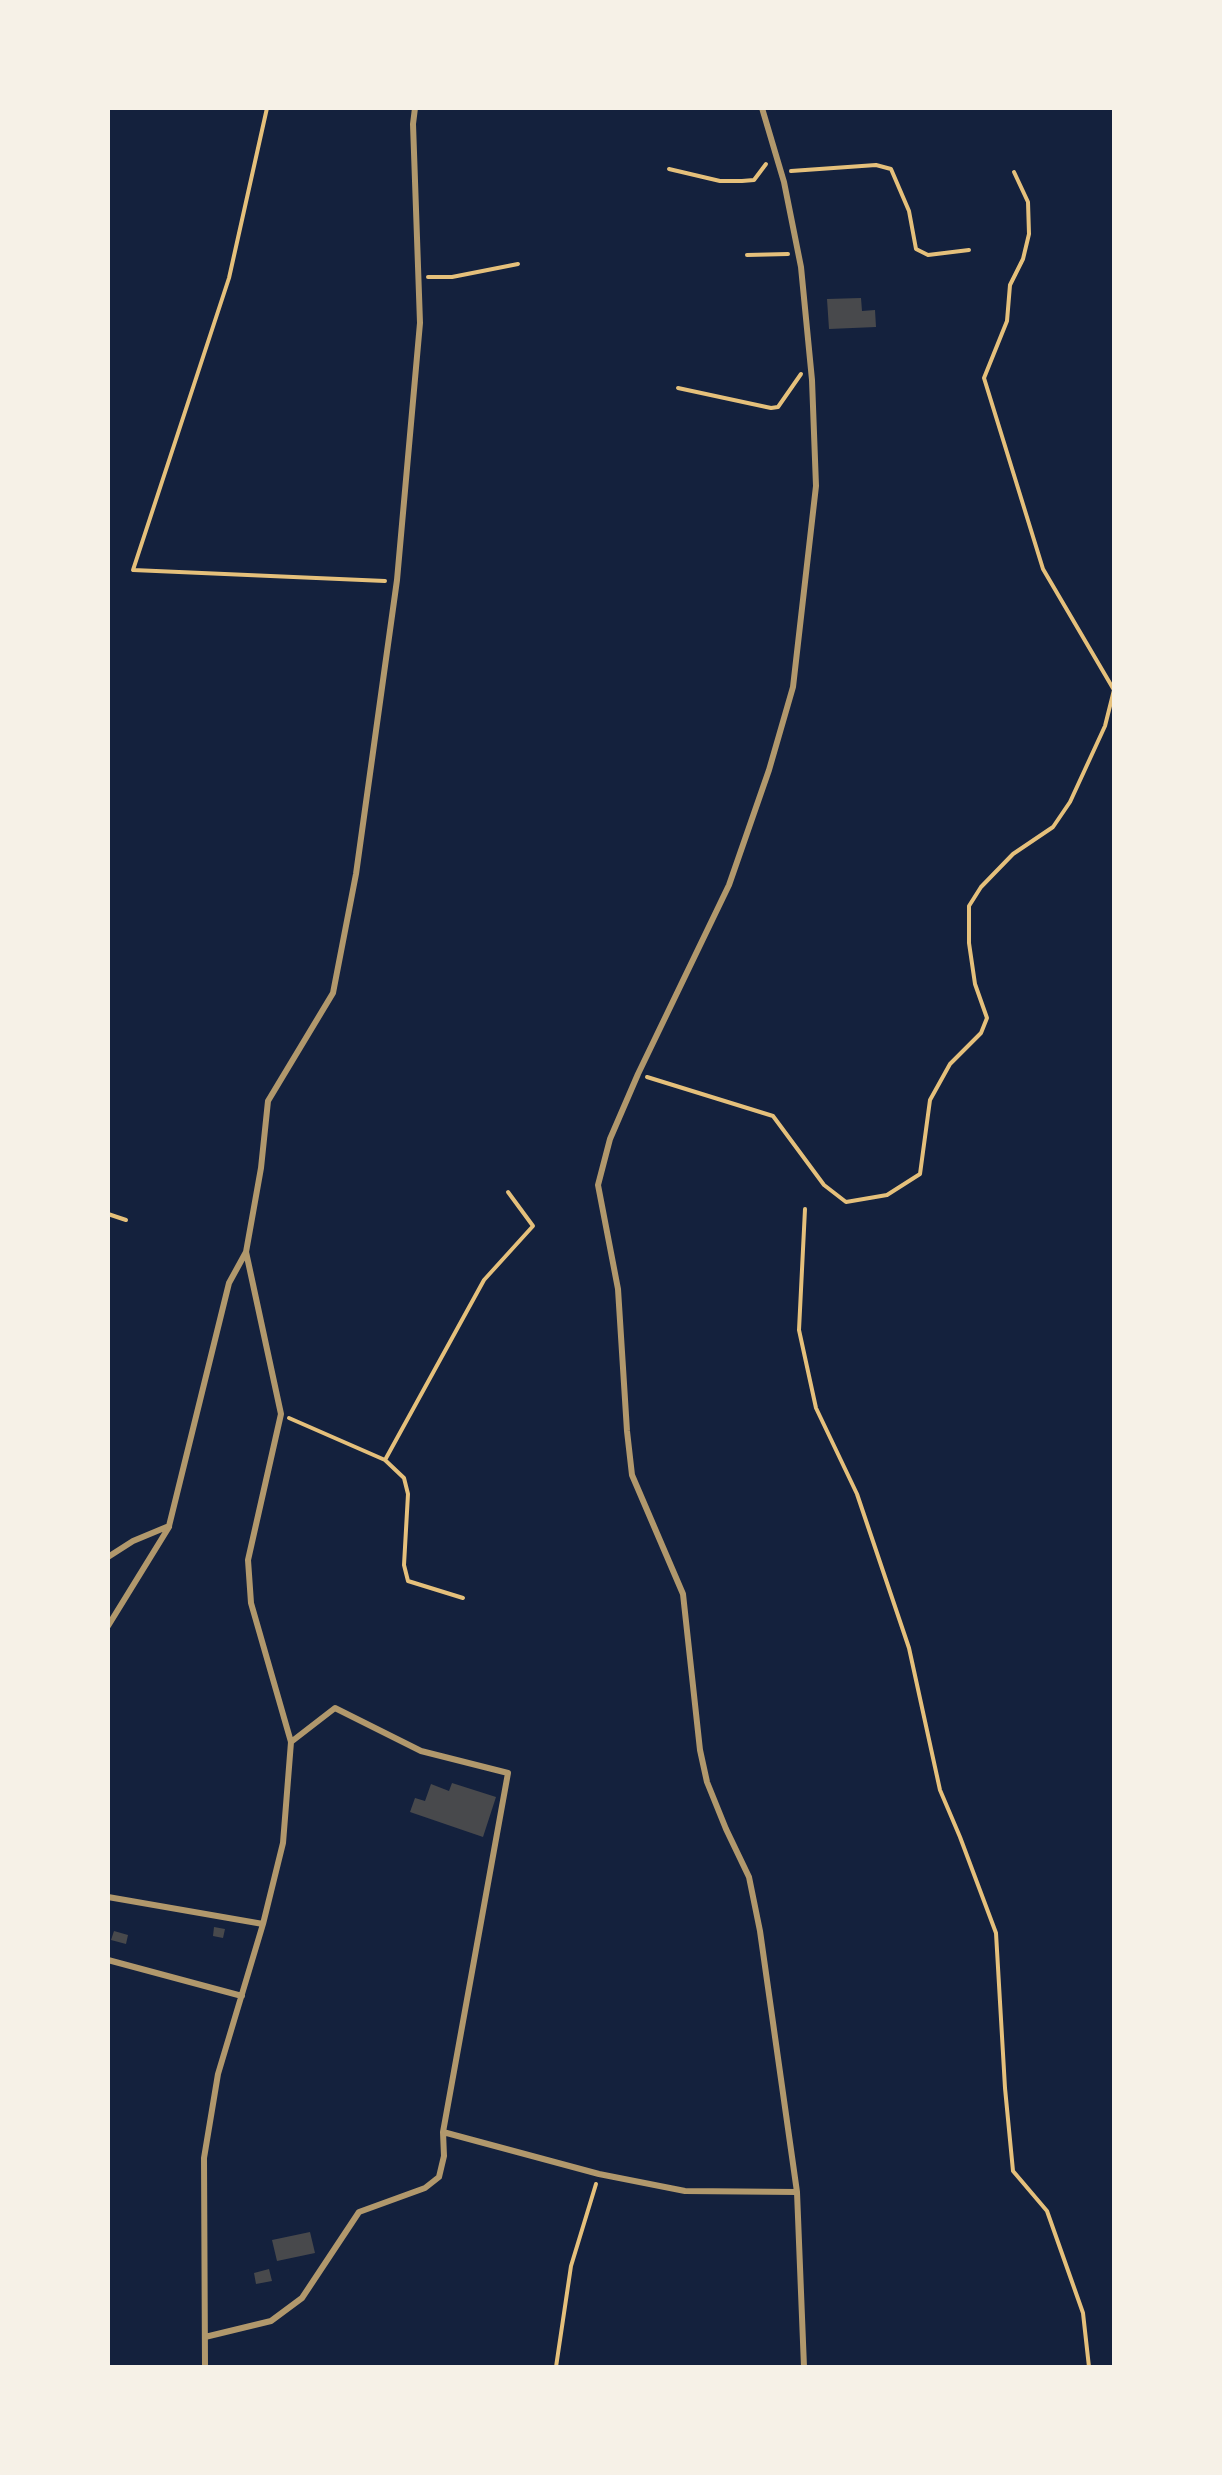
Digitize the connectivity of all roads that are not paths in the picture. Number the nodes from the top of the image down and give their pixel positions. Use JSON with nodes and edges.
{"nodes":[{"id":1,"x":415,"y":108,"type":"edge"},
{"id":2,"x":762,"y":108,"type":"edge"},
{"id":3,"x":246,"y":1252,"type":"junction"},
{"id":4,"x":169,"y":1526,"type":"junction"},
{"id":5,"x":108,"y":1557,"type":"edge"},
{"id":6,"x":108,"y":1626,"type":"edge"},
{"id":7,"x":291,"y":1742,"type":"junction"},
{"id":8,"x":108,"y":1897,"type":"edge"},
{"id":9,"x":263,"y":1924,"type":"junction"},
{"id":10,"x":108,"y":1960,"type":"edge"},
{"id":11,"x":242,"y":1996,"type":"junction"},
{"id":12,"x":443,"y":2132,"type":"junction"},
{"id":13,"x":797,"y":2192,"type":"junction"},
{"id":14,"x":206,"y":2337,"type":"junction"},
{"id":15,"x":205,"y":2367,"type":"edge"},
{"id":16,"x":804,"y":2367,"type":"edge"}],
"edges":[{"from":1,"to":3,"type":"street"},
{"from":2,"to":13,"type":"street"},
{"from":3,"to":4,"type":"street"},
{"from":3,"to":7,"type":"street"},
{"from":4,"to":5,"type":"street"},
{"from":4,"to":6,"type":"street"},
{"from":7,"to":9,"type":"street"},
{"from":7,"to":12,"type":"street"},
{"from":8,"to":9,"type":"street"},
{"from":9,"to":11,"type":"street"},
{"from":10,"to":11,"type":"street"},
{"from":11,"to":14,"type":"street"},
{"from":12,"to":13,"type":"street"},
{"from":12,"to":14,"type":"street"},
{"from":13,"to":16,"type":"street"},
{"from":14,"to":15,"type":"street"}]}
